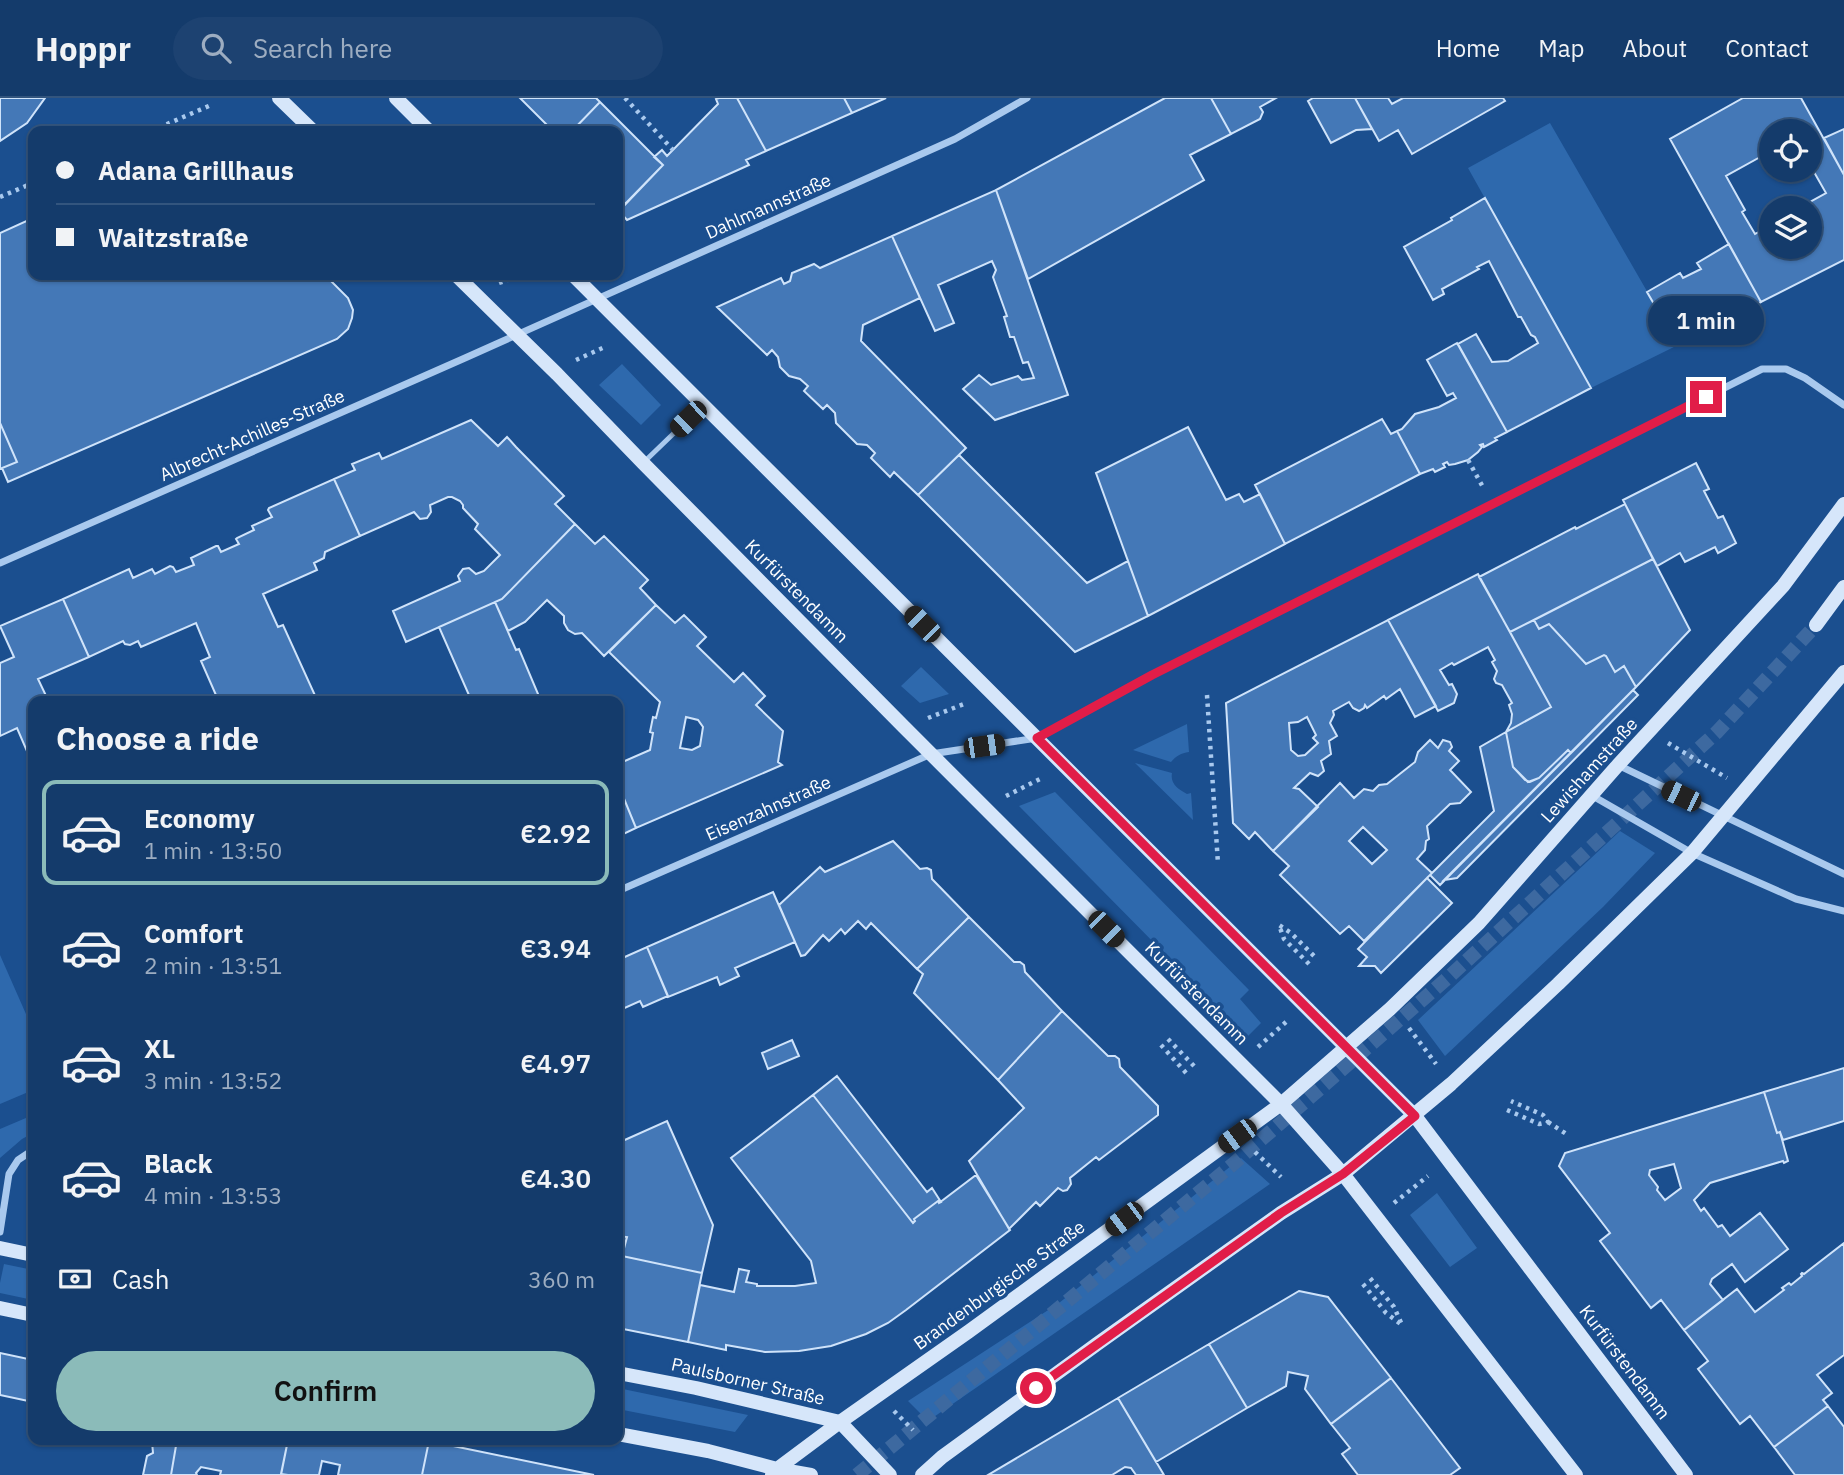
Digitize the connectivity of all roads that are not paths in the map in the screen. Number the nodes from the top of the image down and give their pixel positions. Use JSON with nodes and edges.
{"nodes":[{"id":1,"x":279,"y":98,"type":"edge"},
{"id":2,"x":396,"y":98,"type":"edge"},
{"id":3,"x":1027,"y":98,"type":"edge"},
{"id":4,"x":308,"y":126,"type":"edge"},
{"id":5,"x":424,"y":126,"type":"edge"},
{"id":6,"x":461,"y":280,"type":"edge"},
{"id":7,"x":578,"y":280,"type":"edge"},
{"id":8,"x":597,"y":298,"type":"junction"},
{"id":9,"x":517,"y":335,"type":"junction"},
{"id":10,"x":703,"y":404,"type":"junction"},
{"id":11,"x":1844,"y":405,"type":"edge"},
{"id":12,"x":643,"y":463,"type":"junction"},
{"id":13,"x":1844,"y":504,"type":"edge"},
{"id":14,"x":0,"y":563,"type":"edge"},
{"id":15,"x":1844,"y":587,"type":"edge"},
{"id":16,"x":1816,"y":625,"type":"tunnel mouth"},
{"id":17,"x":1844,"y":673,"type":"edge"},
{"id":18,"x":1037,"y":738,"type":"junction"},
{"id":19,"x":931,"y":754,"type":"junction"},
{"id":20,"x":1618,"y":765,"type":"junction"},
{"id":21,"x":1591,"y":795,"type":"junction"},
{"id":22,"x":1723,"y":816,"type":"junction"},
{"id":23,"x":1692,"y":853,"type":"junction"},
{"id":24,"x":1844,"y":874,"type":"edge"},
{"id":25,"x":623,"y":889,"type":"edge"},
{"id":26,"x":1844,"y":911,"type":"edge"},
{"id":27,"x":1346,"y":1048,"type":"junction"},
{"id":28,"x":1282,"y":1104,"type":"junction"},
{"id":29,"x":1415,"y":1116,"type":"junction"},
{"id":30,"x":28,"y":1153,"type":"edge"},
{"id":31,"x":1343,"y":1174,"type":"junction"},
{"id":32,"x":0,"y":1232,"type":"edge"},
{"id":33,"x":0,"y":1248,"type":"edge"},
{"id":34,"x":28,"y":1254,"type":"edge"},
{"id":35,"x":0,"y":1308,"type":"edge"},
{"id":36,"x":28,"y":1314,"type":"edge"},
{"id":37,"x":623,"y":1375,"type":"edge"},
{"id":38,"x":840,"y":1422,"type":"junction"},
{"id":39,"x":623,"y":1435,"type":"edge"},
{"id":40,"x":774,"y":1472,"type":"edge"},
{"id":41,"x":811,"y":1475,"type":"edge"},
{"id":42,"x":890,"y":1475,"type":"edge"},
{"id":43,"x":922,"y":1475,"type":"edge"},
{"id":44,"x":1576,"y":1475,"type":"edge"},
{"id":45,"x":1686,"y":1475,"type":"edge"}],
"edges":[{"from":1,"to":4,"type":"main road"},
{"from":2,"to":5,"type":"main road"},
{"from":3,"to":8,"type":"street","name":"Dahlmannstraße"},
{"from":6,"to":9,"type":"main road","name":"Kurfürstendamm"},
{"from":7,"to":8,"type":"main road","name":"Kurfürstendamm"},
{"from":8,"to":9,"type":"street","name":"Dahlmannstraße"},
{"from":8,"to":10,"type":"main road","name":"Kurfürstendamm"},
{"from":9,"to":12,"type":"main road","name":"Kurfürstendamm"},
{"from":9,"to":14,"type":"street","name":"Albrecht-Achilles-Straße"},
{"from":10,"to":12,"type":"lane"},
{"from":10,"to":18,"type":"main road","name":"Kurfürstendamm"},
{"from":11,"to":18,"type":"street"},
{"from":12,"to":19,"type":"main road","name":"Kurfürstendamm"},
{"from":13,"to":20,"type":"main road","name":"Lewishamstraße"},
{"from":15,"to":16,"type":"main road"},
{"from":17,"to":22,"type":"main road"},
{"from":18,"to":19,"type":"street","name":"Eisenzahnstraße"},
{"from":18,"to":27,"type":"main road","name":"Kurfürstendamm"},
{"from":19,"to":25,"type":"street","name":"Eisenzahnstraße"},
{"from":19,"to":28,"type":"main road","name":"Kurfürstendamm"},
{"from":20,"to":21,"type":"main road","name":"Lewishamstraße"},
{"from":20,"to":22,"type":"street"},
{"from":21,"to":23,"type":"street"},
{"from":21,"to":27,"type":"main road","name":"Lewishamstraße"},
{"from":22,"to":23,"type":"main road"},
{"from":22,"to":24,"type":"street"},
{"from":23,"to":26,"type":"street"},
{"from":23,"to":29,"type":"main road"},
{"from":27,"to":28,"type":"main road","name":"Brandenburgische Straße"},
{"from":27,"to":29,"type":"main road","name":"Kurfürstendamm"},
{"from":28,"to":31,"type":"main road","name":"Kurfürstendamm"},
{"from":28,"to":38,"type":"main road","name":"Brandenburgische Straße"},
{"from":29,"to":31,"type":"main road"},
{"from":29,"to":45,"type":"main road","name":"Kurfürstendamm"},
{"from":30,"to":32,"type":"street"},
{"from":31,"to":43,"type":"main road"},
{"from":31,"to":44,"type":"main road","name":"Kurfürstendamm"},
{"from":33,"to":34,"type":"main road"},
{"from":35,"to":36,"type":"main road"},
{"from":37,"to":38,"type":"main road","name":"Paulsborner Straße"},
{"from":38,"to":40,"type":"main road","name":"Brandenburgische Straße"},
{"from":38,"to":42,"type":"main road","name":"Paulsborner Straße"},
{"from":39,"to":40,"type":"main road"},
{"from":40,"to":41,"type":"main road"}]}
